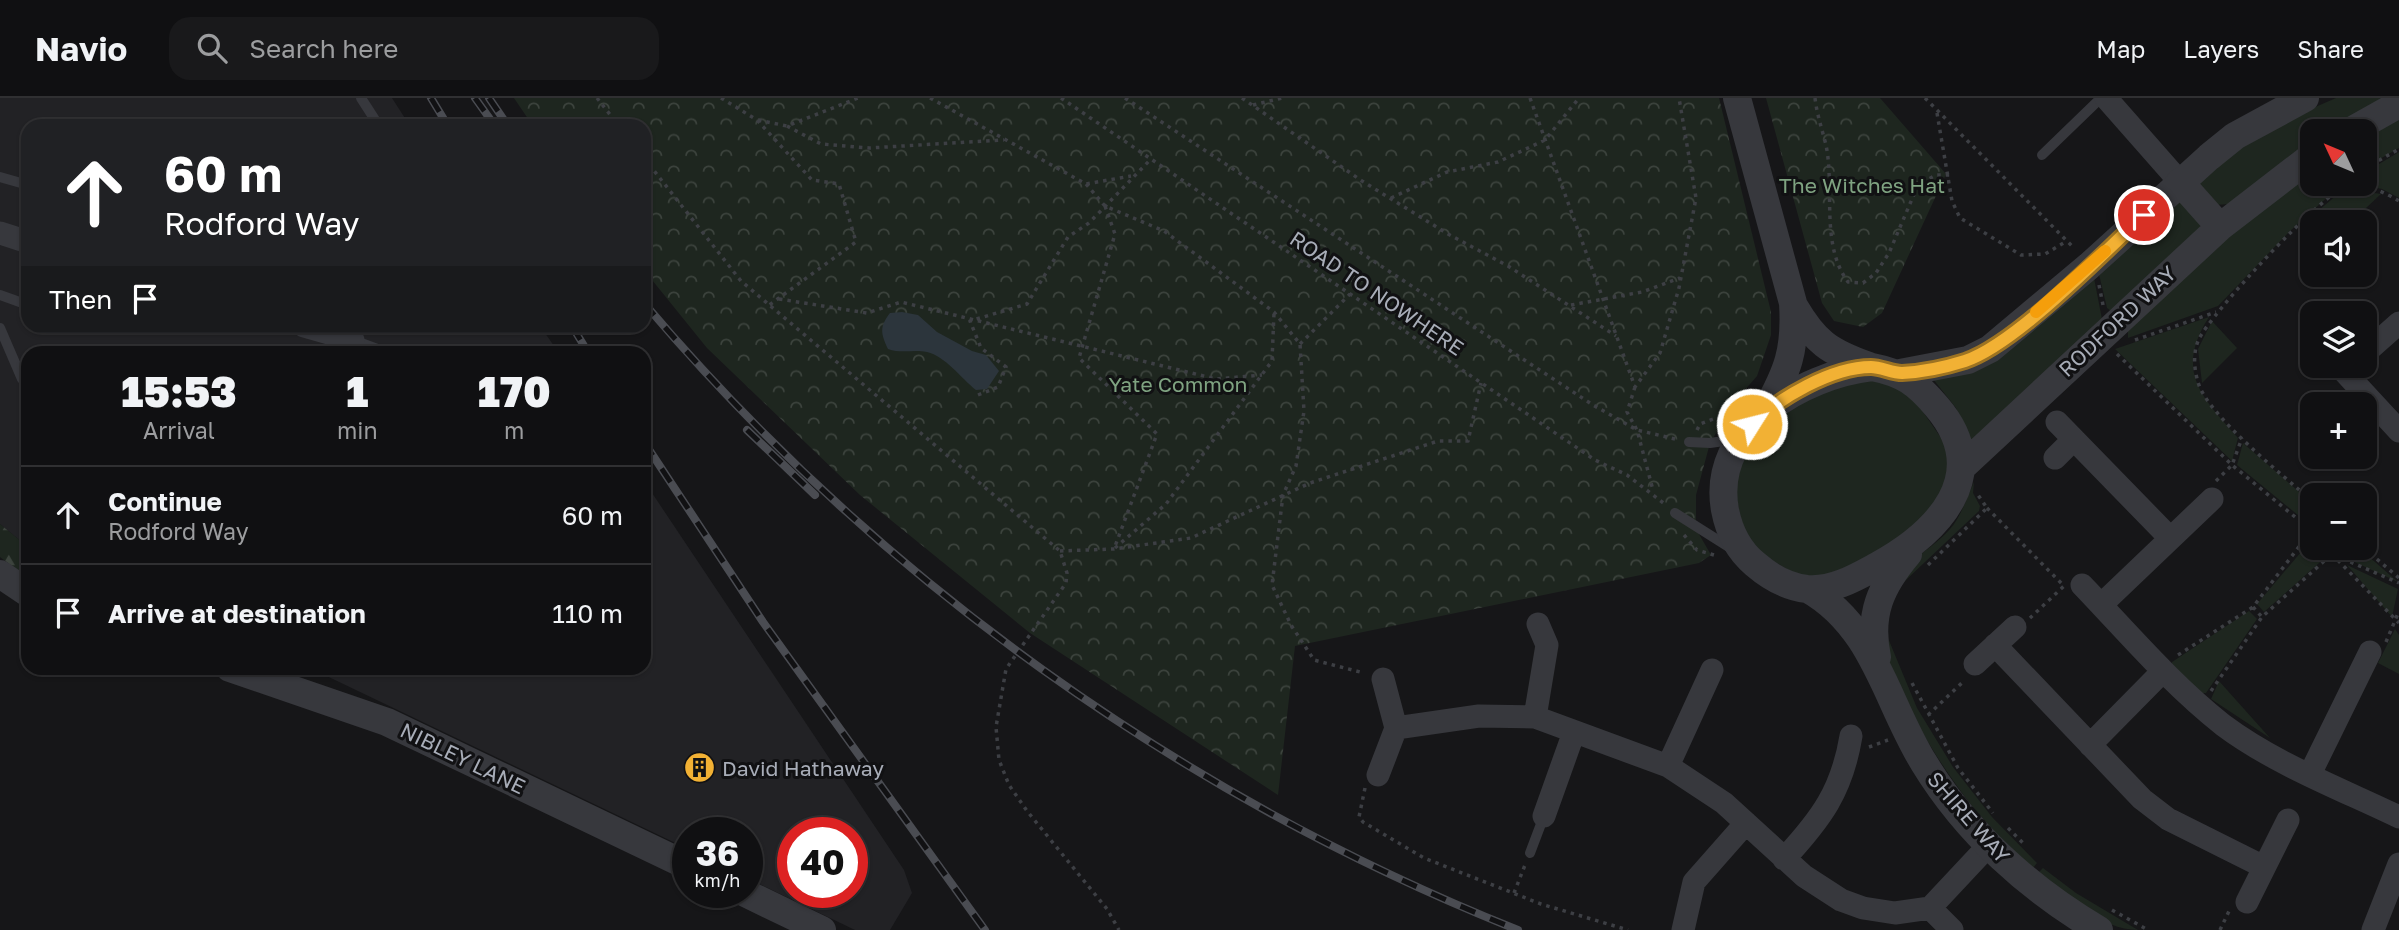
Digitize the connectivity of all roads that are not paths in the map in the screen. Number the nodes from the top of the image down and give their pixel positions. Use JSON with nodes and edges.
{"nodes":[{"id":1,"x":361,"y":98,"type":"edge"},
{"id":2,"x":1737,"y":98,"type":"edge"},
{"id":3,"x":2104,"y":98,"type":"edge"},
{"id":4,"x":2305,"y":98,"type":"edge"},
{"id":5,"x":2399,"y":104,"type":"edge"},
{"id":6,"x":374,"y":119,"type":"edge"},
{"id":7,"x":2372,"y":119,"type":"edge"},
{"id":8,"x":2042,"y":155,"type":"dead end"},
{"id":9,"x":2300,"y":165,"type":"edge"},
{"id":10,"x":0,"y":177,"type":"edge"},
{"id":11,"x":2180,"y":181,"type":"junction"},
{"id":12,"x":21,"y":184,"type":"edge"},
{"id":13,"x":2220,"y":227,"type":"junction"},
{"id":14,"x":0,"y":233,"type":"edge"},
{"id":15,"x":21,"y":240,"type":"edge"},
{"id":16,"x":0,"y":295,"type":"edge"},
{"id":17,"x":21,"y":302,"type":"edge"},
{"id":18,"x":1793,"y":303,"type":"junction"},
{"id":19,"x":2399,"y":323,"type":"edge"},
{"id":20,"x":0,"y":328,"type":"edge"},
{"id":21,"x":355,"y":333,"type":"edge"},
{"id":22,"x":2377,"y":342,"type":"edge"},
{"id":23,"x":377,"y":346,"type":"edge"},
{"id":24,"x":1872,"y":367,"type":"junction"},
{"id":25,"x":1900,"y":373,"type":"junction"},
{"id":26,"x":21,"y":377,"type":"edge"},
{"id":27,"x":2354,"y":378,"type":"edge"},
{"id":28,"x":2057,"y":422,"type":"dead end"},
{"id":29,"x":1752,"y":425,"type":"junction"},
{"id":30,"x":2399,"y":431,"type":"edge"},
{"id":31,"x":2073,"y":440,"type":"junction"},
{"id":32,"x":1689,"y":442,"type":"road end"},
{"id":33,"x":2055,"y":458,"type":"dead end"},
{"id":34,"x":1969,"y":477,"type":"junction"},
{"id":35,"x":2213,"y":499,"type":"road end"},
{"id":36,"x":1675,"y":513,"type":"road end"},
{"id":37,"x":1921,"y":538,"type":"junction"},
{"id":38,"x":2170,"y":538,"type":"junction"},
{"id":39,"x":1744,"y":555,"type":"junction"},
{"id":40,"x":0,"y":574,"type":"edge"},
{"id":41,"x":2082,"y":585,"type":"dead end"},
{"id":42,"x":21,"y":588,"type":"edge"},
{"id":43,"x":1808,"y":589,"type":"junction"},
{"id":44,"x":2101,"y":605,"type":"junction"},
{"id":45,"x":2022,"y":623,"type":"road end"},
{"id":46,"x":1538,"y":624,"type":"dead end"},
{"id":47,"x":1995,"y":645,"type":"junction"},
{"id":48,"x":2370,"y":652,"type":"road end"},
{"id":49,"x":1975,"y":664,"type":"road end"},
{"id":50,"x":1712,"y":670,"type":"dead end"},
{"id":51,"x":1880,"y":670,"type":"junction"},
{"id":52,"x":2163,"y":671,"type":"junction"},
{"id":53,"x":250,"y":675,"type":"edge"},
{"id":54,"x":1382,"y":678,"type":"road end"},
{"id":55,"x":1535,"y":717,"type":"junction"},
{"id":56,"x":1396,"y":728,"type":"junction"},
{"id":57,"x":1574,"y":732,"type":"junction"},
{"id":58,"x":2090,"y":745,"type":"junction"},
{"id":59,"x":1849,"y":746,"type":"road end"},
{"id":60,"x":1668,"y":766,"type":"junction"},
{"id":61,"x":2310,"y":774,"type":"junction"},
{"id":62,"x":1378,"y":775,"type":"road end"},
{"id":63,"x":1544,"y":816,"type":"joint"},
{"id":64,"x":2399,"y":817,"type":"edge"},
{"id":65,"x":2288,"y":820,"type":"dead end"},
{"id":66,"x":1746,"y":823,"type":"junction"},
{"id":67,"x":1997,"y":835,"type":"junction"},
{"id":68,"x":1530,"y":853,"type":"road end"},
{"id":69,"x":672,"y":858,"type":"edge"},
{"id":70,"x":1784,"y":859,"type":"junction"},
{"id":71,"x":2399,"y":864,"type":"edge"},
{"id":72,"x":2264,"y":867,"type":"junction"},
{"id":73,"x":2393,"y":893,"type":"edge"},
{"id":74,"x":763,"y":901,"type":"edge"},
{"id":75,"x":2247,"y":902,"type":"dead end"},
{"id":76,"x":1930,"y":908,"type":"junction"},
{"id":77,"x":2104,"y":919,"type":"edge"},
{"id":78,"x":822,"y":930,"type":"edge"},
{"id":79,"x":1682,"y":930,"type":"edge"},
{"id":80,"x":1952,"y":930,"type":"edge"},
{"id":81,"x":2374,"y":930,"type":"edge"}],
"edges":[{"from":1,"to":6,"type":"lane"},
{"from":2,"to":18,"type":"street"},
{"from":3,"to":8,"type":"lane"},
{"from":3,"to":11,"type":"street"},
{"from":4,"to":11,"type":"street"},
{"from":5,"to":7,"type":"street"},
{"from":9,"to":13,"type":"street","name":"RODFORD WAY"},
{"from":10,"to":12,"type":"lane"},
{"from":11,"to":13,"type":"street"},
{"from":11,"to":25,"type":"street"},
{"from":13,"to":34,"type":"street","name":"RODFORD WAY"},
{"from":14,"to":15,"type":"street"},
{"from":16,"to":17,"type":"lane"},
{"from":18,"to":24,"type":"street"},
{"from":18,"to":29,"type":"street"},
{"from":19,"to":22,"type":"street"},
{"from":20,"to":26,"type":"lane"},
{"from":21,"to":23,"type":"lane"},
{"from":24,"to":25,"type":"street"},
{"from":24,"to":29,"type":"street"},
{"from":25,"to":34,"type":"street"},
{"from":27,"to":30,"type":"street"},
{"from":28,"to":31,"type":"street"},
{"from":29,"to":32,"type":"lane"},
{"from":29,"to":39,"type":"street"},
{"from":31,"to":33,"type":"street"},
{"from":31,"to":38,"type":"street"},
{"from":34,"to":37,"type":"street"},
{"from":35,"to":38,"type":"street"},
{"from":36,"to":39,"type":"lane"},
{"from":37,"to":43,"type":"street"},
{"from":37,"to":51,"type":"street","name":"SHIRE WAY"},
{"from":38,"to":44,"type":"street"},
{"from":39,"to":43,"type":"street"},
{"from":40,"to":42,"type":"street"},
{"from":41,"to":44,"type":"street"},
{"from":43,"to":51,"type":"street","name":"SHIRE WAY"},
{"from":44,"to":52,"type":"street"},
{"from":45,"to":47,"type":"street"},
{"from":46,"to":55,"type":"street"},
{"from":47,"to":49,"type":"street"},
{"from":47,"to":58,"type":"street"},
{"from":48,"to":61,"type":"street"},
{"from":50,"to":60,"type":"street"},
{"from":51,"to":67,"type":"street","name":"SHIRE WAY"},
{"from":52,"to":58,"type":"street"},
{"from":52,"to":61,"type":"street"},
{"from":53,"to":69,"type":"street","name":"NIBLEY LANE"},
{"from":54,"to":56,"type":"street"},
{"from":55,"to":56,"type":"street"},
{"from":55,"to":57,"type":"street"},
{"from":56,"to":62,"type":"street"},
{"from":57,"to":60,"type":"street"},
{"from":57,"to":63,"type":"street"},
{"from":58,"to":72,"type":"street"},
{"from":59,"to":70,"type":"street"},
{"from":60,"to":66,"type":"street"},
{"from":61,"to":64,"type":"street"},
{"from":63,"to":68,"type":"lane"},
{"from":65,"to":72,"type":"street"},
{"from":66,"to":70,"type":"street"},
{"from":66,"to":79,"type":"street"},
{"from":67,"to":76,"type":"street"},
{"from":67,"to":77,"type":"street","name":"SHIRE WAY"},
{"from":70,"to":76,"type":"street"},
{"from":71,"to":73,"type":"street"},
{"from":72,"to":75,"type":"street"},
{"from":73,"to":81,"type":"street"},
{"from":74,"to":78,"type":"street"},
{"from":76,"to":80,"type":"street"}]}
